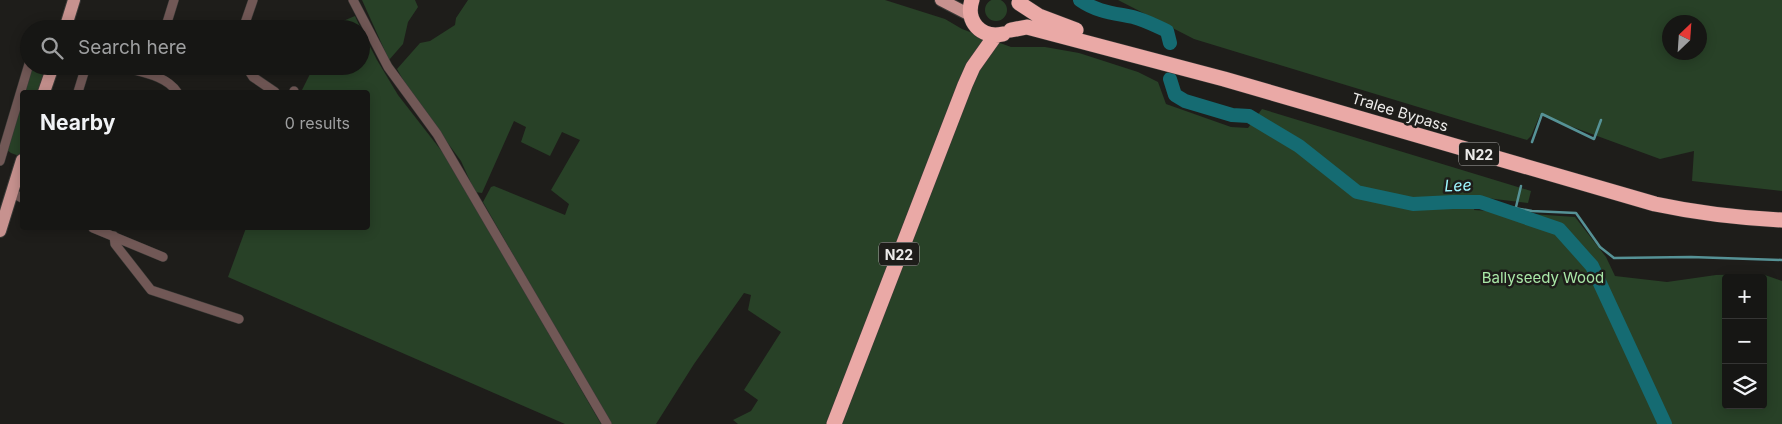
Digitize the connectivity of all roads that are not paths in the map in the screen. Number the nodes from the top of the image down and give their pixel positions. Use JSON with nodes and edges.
{"nodes":[{"id":1,"x":74,"y":0,"type":"edge"},
{"id":2,"x":174,"y":0,"type":"edge"},
{"id":3,"x":253,"y":0,"type":"edge"},
{"id":4,"x":353,"y":0,"type":"edge"},
{"id":5,"x":940,"y":0,"type":"edge"},
{"id":6,"x":1018,"y":1,"type":"edge"},
{"id":7,"x":971,"y":7,"type":"edge"},
{"id":8,"x":68,"y":20,"type":"edge"},
{"id":9,"x":168,"y":20,"type":"edge"},
{"id":10,"x":246,"y":20,"type":"edge"},
{"id":11,"x":363,"y":20,"type":"edge"},
{"id":12,"x":978,"y":29,"type":"junction"},
{"id":13,"x":1011,"y":30,"type":"junction"},
{"id":14,"x":370,"y":33,"type":"edge"},
{"id":15,"x":995,"y":36,"type":"junction"},
{"id":16,"x":1158,"y":58,"type":"junction"},
{"id":17,"x":1181,"y":64,"type":"junction"},
{"id":18,"x":26,"y":75,"type":"edge"},
{"id":19,"x":50,"y":75,"type":"edge"},
{"id":20,"x":83,"y":75,"type":"edge"},
{"id":21,"x":148,"y":75,"type":"edge"},
{"id":22,"x":252,"y":75,"type":"edge"},
{"id":23,"x":965,"y":85,"type":"junction"},
{"id":24,"x":21,"y":90,"type":"edge"},
{"id":25,"x":45,"y":90,"type":"edge"},
{"id":26,"x":79,"y":90,"type":"edge"},
{"id":27,"x":175,"y":90,"type":"edge"},
{"id":28,"x":272,"y":90,"type":"edge"},
{"id":29,"x":20,"y":94,"type":"edge"},
{"id":30,"x":0,"y":161,"type":"edge"},
{"id":31,"x":20,"y":174,"type":"edge"},
{"id":32,"x":17,"y":196,"type":"edge"},
{"id":33,"x":1782,"y":211,"type":"edge"},
{"id":34,"x":1782,"y":220,"type":"edge"},
{"id":35,"x":98,"y":230,"type":"edge"},
{"id":36,"x":0,"y":231,"type":"edge"},
{"id":37,"x":114,"y":236,"type":"junction"},
{"id":38,"x":163,"y":257,"type":"dead end"},
{"id":39,"x":239,"y":320,"type":"dead end"},
{"id":40,"x":607,"y":424,"type":"edge"},
{"id":41,"x":834,"y":424,"type":"edge"}],
"edges":[{"from":1,"to":8,"type":"main road"},
{"from":2,"to":9,"type":"street"},
{"from":3,"to":10,"type":"street"},
{"from":4,"to":11,"type":"street"},
{"from":5,"to":7,"type":"main road"},
{"from":6,"to":13,"type":"highway","number":"N22"},
{"from":6,"to":16,"type":"highway","name":"Tralee Bypass","number":"N22"},
{"from":7,"to":12,"type":"highway"},
{"from":12,"to":15,"type":"highway"},
{"from":12,"to":23,"type":"highway","number":"N22"},
{"from":13,"to":15,"type":"highway","number":"N22"},
{"from":13,"to":16,"type":"highway","name":"Tralee Bypass","number":"N22"},
{"from":14,"to":40,"type":"street"},
{"from":15,"to":23,"type":"highway","number":"N22"},
{"from":16,"to":17,"type":"highway","name":"Tralee Bypass","number":"N22"},
{"from":17,"to":33,"type":"highway","name":"Tralee Bypass","number":"N22"},
{"from":17,"to":34,"type":"highway","name":"Tralee Bypass","number":"N22"},
{"from":18,"to":24,"type":"street"},
{"from":19,"to":25,"type":"main road"},
{"from":20,"to":26,"type":"street"},
{"from":21,"to":27,"type":"street"},
{"from":22,"to":28,"type":"street"},
{"from":23,"to":41,"type":"highway","number":"N22"},
{"from":29,"to":30,"type":"street"},
{"from":31,"to":32,"type":"main road"},
{"from":32,"to":36,"type":"main road"},
{"from":35,"to":37,"type":"street"},
{"from":37,"to":38,"type":"street"},
{"from":37,"to":39,"type":"street"}]}
